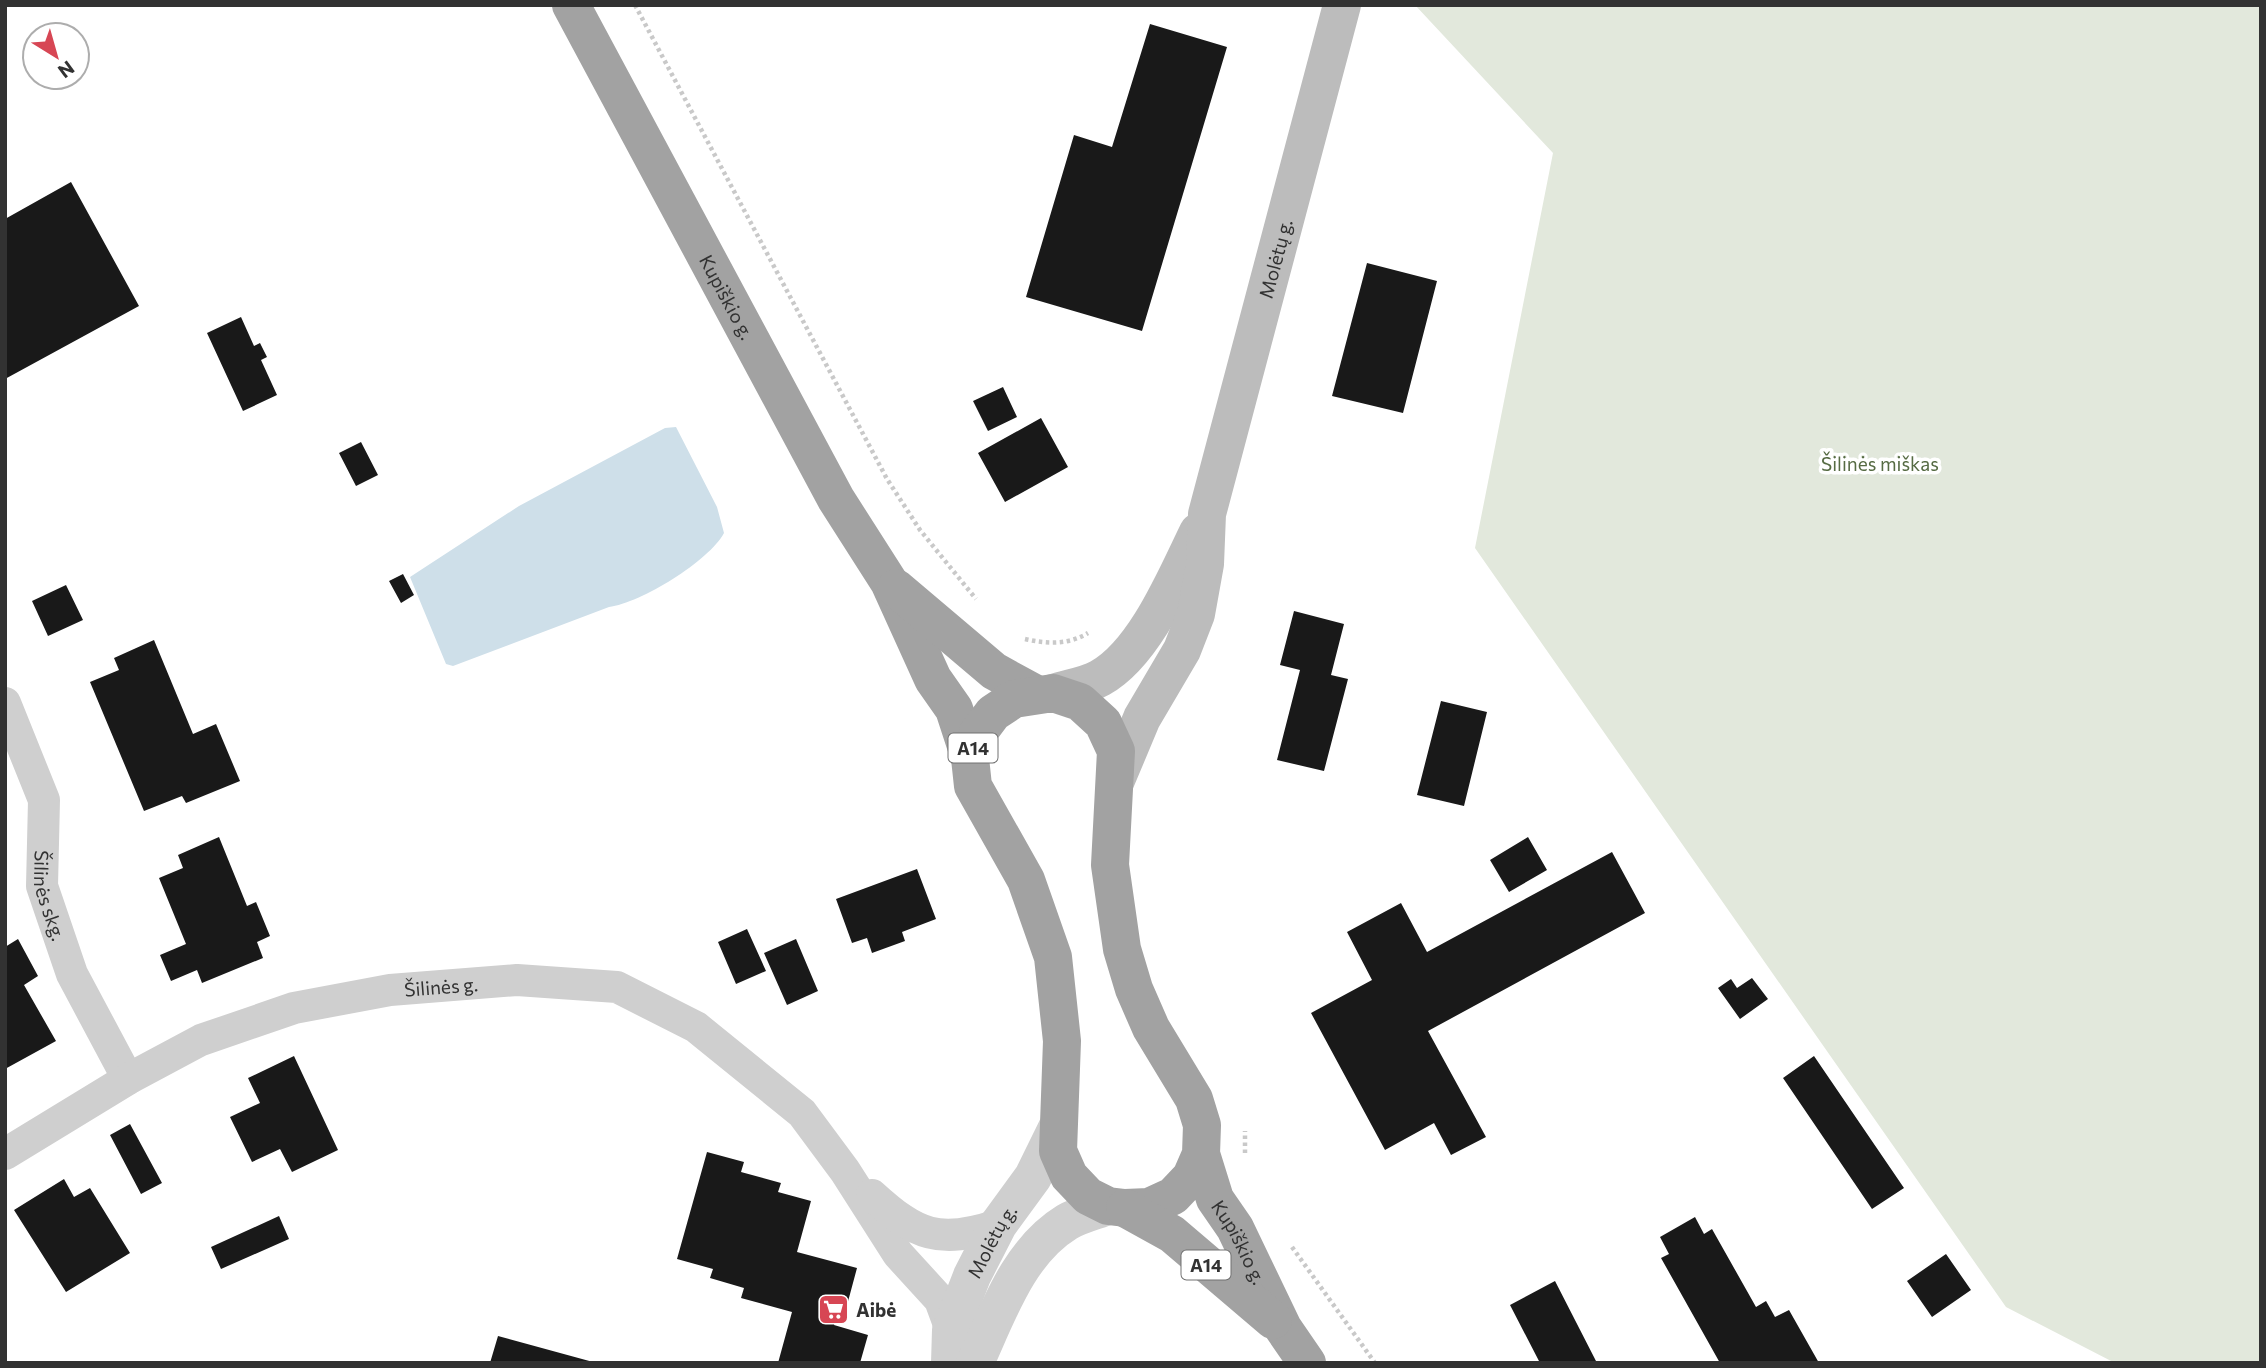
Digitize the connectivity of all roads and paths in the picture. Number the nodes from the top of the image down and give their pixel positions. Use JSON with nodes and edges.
{"nodes":[{"id":1,"x":571,"y":5,"type":"edge"},
{"id":2,"x":635,"y":5,"type":"edge"},
{"id":3,"x":1342,"y":5,"type":"edge"},
{"id":4,"x":1207,"y":514,"type":"junction"},
{"id":5,"x":889,"y":582,"type":"junction"},
{"id":6,"x":980,"y":604,"type":"dead end"},
{"id":7,"x":1021,"y":638,"type":"dead end"},
{"id":8,"x":1128,"y":653,"type":"junction"},
{"id":9,"x":1045,"y":693,"type":"junction"},
{"id":10,"x":5,"y":703,"type":"edge"},
{"id":11,"x":970,"y":758,"type":"junction"},
{"id":12,"x":1116,"y":780,"type":"junction"},
{"id":13,"x":128,"y":1079,"type":"junction"},
{"id":14,"x":1245,"y":1122,"type":"dead end"},
{"id":15,"x":1056,"y":1128,"type":"junction"},
{"id":16,"x":5,"y":1154,"type":"edge"},
{"id":17,"x":1201,"y":1154,"type":"junction"},
{"id":18,"x":1244,"y":1167,"type":"dead end"},
{"id":19,"x":845,"y":1171,"type":"junction"},
{"id":20,"x":1116,"y":1207,"type":"junction"},
{"id":21,"x":998,"y":1226,"type":"junction"},
{"id":22,"x":1286,"y":1238,"type":"dead end"},
{"id":23,"x":1283,"y":1328,"type":"junction"},
{"id":24,"x":950,"y":1346,"type":"edge"},
{"id":25,"x":975,"y":1363,"type":"edge"},
{"id":26,"x":1307,"y":1363,"type":"edge"},
{"id":27,"x":1375,"y":1363,"type":"edge"}],
"edges":[{"from":1,"to":5,"type":"highway","name":"Kupiškio g.","number":"A14"},
{"from":2,"to":6,"type":"path"},
{"from":3,"to":4,"type":"main road","name":"Molėtų g."},
{"from":4,"to":8,"type":"main road","name":"Molėtų g."},
{"from":4,"to":12,"type":"main road","name":"Molėtų g."},
{"from":5,"to":9,"type":"highway","name":"Kupiškio g.","number":"A14"},
{"from":5,"to":11,"type":"highway","name":"Kupiškio g.","number":"A14"},
{"from":7,"to":8,"type":"path"},
{"from":8,"to":9,"type":"main road","name":"Molėtų g."},
{"from":9,"to":11,"type":"highway","number":"A14"},
{"from":9,"to":12,"type":"highway","number":"A14"},
{"from":10,"to":13,"type":"street","name":"Šilinės skg."},
{"from":11,"to":15,"type":"highway","number":"A14"},
{"from":12,"to":17,"type":"highway","number":"A14"},
{"from":13,"to":16,"type":"street","name":"Šilinės g."},
{"from":13,"to":19,"type":"street","name":"Šilinės g."},
{"from":14,"to":18,"type":"path"},
{"from":15,"to":20,"type":"highway","number":"A14"},
{"from":15,"to":21,"type":"street","name":"Molėtų g."},
{"from":17,"to":20,"type":"highway"},
{"from":17,"to":23,"type":"highway","name":"Kupiškio g.","number":"A14"},
{"from":19,"to":21,"type":"street","name":"Šilinės g."},
{"from":19,"to":24,"type":"street","name":"Šilinės g."},
{"from":20,"to":23,"type":"highway","name":"Kupiškio g.","number":"A14"},
{"from":20,"to":25,"type":"street","name":"Molėtų g."},
{"from":21,"to":24,"type":"street","name":"Molėtų g."},
{"from":22,"to":27,"type":"path"},
{"from":23,"to":26,"type":"highway","name":"Kupiškio g.","number":"A14"}]}
